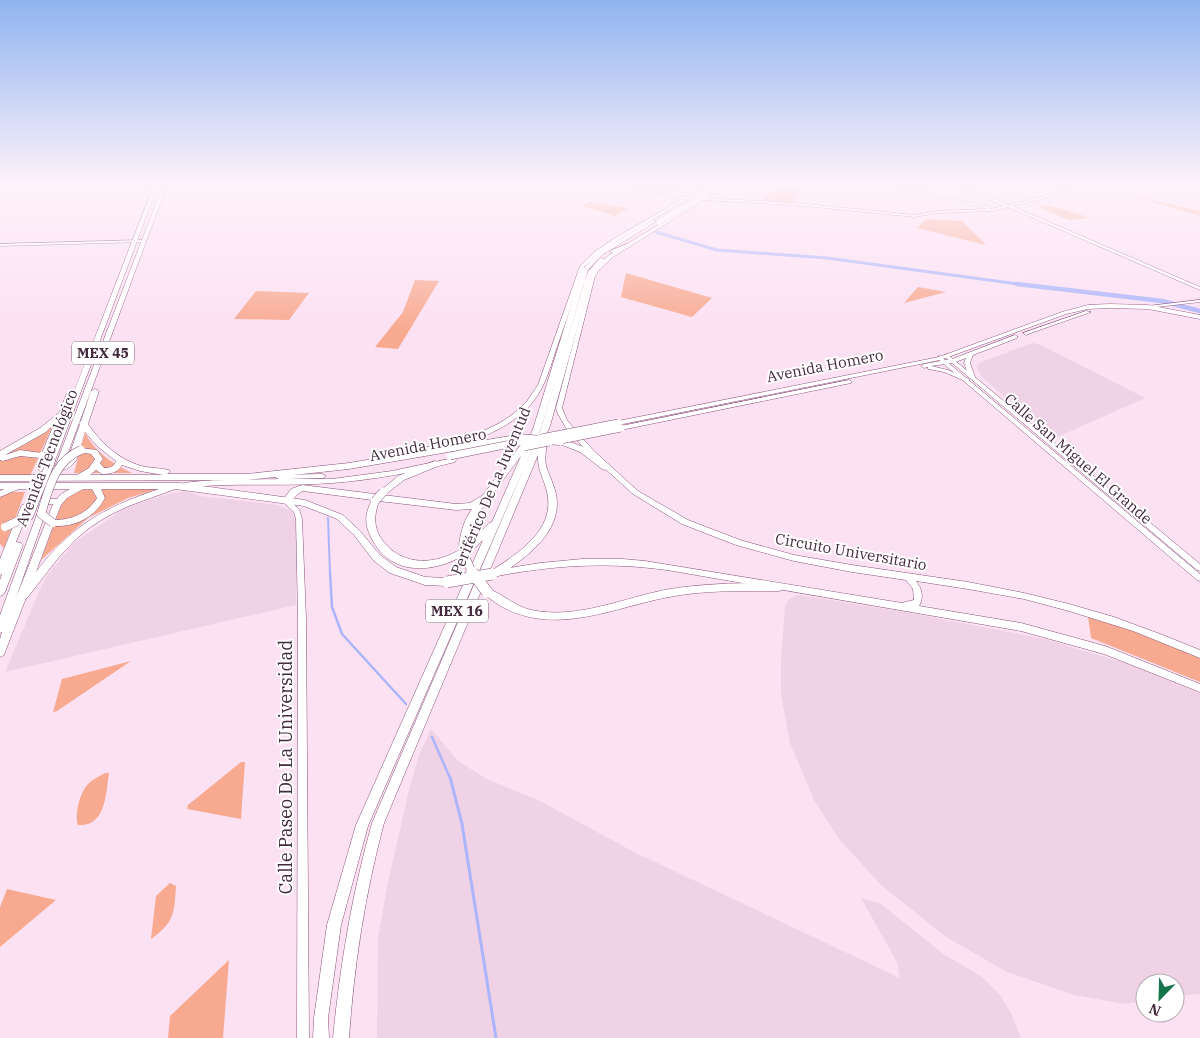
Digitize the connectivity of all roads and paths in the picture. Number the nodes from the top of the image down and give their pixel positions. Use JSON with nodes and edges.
{"nodes":[{"id":1,"x":138,"y":233,"type":"edge"},
{"id":2,"x":147,"y":233,"type":"edge"},
{"id":3,"x":627,"y":233,"type":"edge"},
{"id":4,"x":638,"y":233,"type":"edge"},
{"id":5,"x":640,"y":233,"type":"edge"},
{"id":6,"x":647,"y":233,"type":"edge"},
{"id":7,"x":1069,"y":233,"type":"edge"},
{"id":8,"x":144,"y":241,"type":"junction"},
{"id":9,"x":135,"y":243,"type":"junction"},
{"id":10,"x":0,"y":245,"type":"edge"},
{"id":11,"x":627,"y":246,"type":"junction"},
{"id":12,"x":613,"y":251,"type":"junction"},
{"id":13,"x":575,"y":290,"type":"junction"},
{"id":14,"x":1200,"y":290,"type":"edge"},
{"id":15,"x":1200,"y":301,"type":"edge"},
{"id":16,"x":1182,"y":303,"type":"junction"},
{"id":17,"x":1200,"y":306,"type":"edge"},
{"id":18,"x":1148,"y":308,"type":"junction"},
{"id":19,"x":1200,"y":319,"type":"edge"},
{"id":20,"x":573,"y":342,"type":"junction"},
{"id":21,"x":103,"y":354,"type":"junction"},
{"id":22,"x":971,"y":354,"type":"junction"},
{"id":23,"x":91,"y":356,"type":"junction"},
{"id":24,"x":947,"y":359,"type":"junction"},
{"id":25,"x":916,"y":366,"type":"junction"},
{"id":26,"x":552,"y":372,"type":"junction"},
{"id":27,"x":970,"y":378,"type":"junction"},
{"id":28,"x":541,"y":385,"type":"junction"},
{"id":29,"x":64,"y":411,"type":"junction"},
{"id":30,"x":83,"y":423,"type":"junction"},
{"id":31,"x":541,"y":427,"type":"junction"},
{"id":32,"x":516,"y":438,"type":"joint"},
{"id":33,"x":560,"y":441,"type":"joint"},
{"id":34,"x":0,"y":454,"type":"edge"},
{"id":35,"x":42,"y":456,"type":"joint"},
{"id":36,"x":452,"y":458,"type":"junction"},
{"id":37,"x":0,"y":459,"type":"edge"},
{"id":38,"x":120,"y":460,"type":"junction"},
{"id":39,"x":381,"y":460,"type":"junction"},
{"id":40,"x":56,"y":463,"type":"junction"},
{"id":41,"x":435,"y":464,"type":"junction"},
{"id":42,"x":41,"y":465,"type":"junction"},
{"id":43,"x":97,"y":465,"type":"junction"},
{"id":44,"x":605,"y":467,"type":"junction"},
{"id":45,"x":189,"y":477,"type":"junction"},
{"id":46,"x":247,"y":477,"type":"junction"},
{"id":47,"x":0,"y":478,"type":"edge"},
{"id":48,"x":76,"y":479,"type":"junction"},
{"id":49,"x":21,"y":482,"type":"junction"},
{"id":50,"x":0,"y":486,"type":"edge"},
{"id":51,"x":84,"y":486,"type":"junction"},
{"id":52,"x":96,"y":486,"type":"junction"},
{"id":53,"x":180,"y":486,"type":"junction"},
{"id":54,"x":0,"y":494,"type":"edge"},
{"id":55,"x":486,"y":497,"type":"junction"},
{"id":56,"x":286,"y":500,"type":"junction"},
{"id":57,"x":57,"y":504,"type":"junction"},
{"id":58,"x":41,"y":514,"type":"junction"},
{"id":59,"x":29,"y":516,"type":"junction"},
{"id":60,"x":498,"y":520,"type":"junction"},
{"id":61,"x":3,"y":528,"type":"edge"},
{"id":62,"x":1,"y":567,"type":"edge"},
{"id":63,"x":1200,"y":568,"type":"edge"},
{"id":64,"x":493,"y":574,"type":"junction"},
{"id":65,"x":908,"y":577,"type":"junction"},
{"id":66,"x":1200,"y":578,"type":"edge"},
{"id":67,"x":779,"y":587,"type":"junction"},
{"id":68,"x":0,"y":592,"type":"edge"},
{"id":69,"x":896,"y":606,"type":"junction"},
{"id":70,"x":16,"y":608,"type":"junction"},
{"id":71,"x":0,"y":629,"type":"edge"},
{"id":72,"x":0,"y":652,"type":"edge"},
{"id":73,"x":1200,"y":654,"type":"edge"},
{"id":74,"x":1200,"y":688,"type":"edge"},
{"id":75,"x":302,"y":1038,"type":"edge"},
{"id":76,"x":321,"y":1038,"type":"edge"},
{"id":77,"x":341,"y":1038,"type":"edge"}],
"edges":[{"from":1,"to":9,"type":"main road","name":"Avenida Tecnológico","number":"MEX 45"},
{"from":2,"to":8,"type":"main road","name":"Avenida Tecnológico","number":"MEX 45"},
{"from":3,"to":13,"type":"main road","name":"Periférico De La Juventud"},
{"from":4,"to":13,"type":"main road","name":"Periférico De La Juventud","number":"MEX 16"},
{"from":5,"to":12,"type":"main road","name":"Periférico De La Juventud","number":"MEX 16"},
{"from":6,"to":11,"type":"main road"},
{"from":7,"to":14,"type":"street"},
{"from":8,"to":9,"type":"street"},
{"from":8,"to":21,"type":"main road","name":"Avenida Tecnológico","number":"MEX 45"},
{"from":9,"to":10,"type":"street"},
{"from":9,"to":23,"type":"main road","name":"Avenida Tecnológico","number":"MEX 45"},
{"from":11,"to":12,"type":"main road"},
{"from":11,"to":20,"type":"main road"},
{"from":12,"to":20,"type":"main road","name":"Periférico De La Juventud","number":"MEX 16"},
{"from":13,"to":26,"type":"main road","name":"Periférico De La Juventud","number":"MEX 16"},
{"from":13,"to":28,"type":"main road","name":"Periférico De La Juventud"},
{"from":15,"to":16,"type":"street"},
{"from":16,"to":17,"type":"street"},
{"from":16,"to":18,"type":"street"},
{"from":18,"to":19,"type":"main road"},
{"from":18,"to":24,"type":"main road"},
{"from":19,"to":22,"type":"main road"},
{"from":20,"to":31,"type":"main road","name":"Periférico De La Juventud","number":"MEX 16"},
{"from":20,"to":44,"type":"main road"},
{"from":21,"to":30,"type":"main road"},
{"from":21,"to":40,"type":"main road","name":"Avenida Tecnológico","number":"MEX 45"},
{"from":22,"to":24,"type":"main road"},
{"from":22,"to":27,"type":"main road"},
{"from":23,"to":29,"type":"main road"},
{"from":23,"to":40,"type":"main road","name":"Avenida Tecnológico","number":"MEX 45"},
{"from":24,"to":25,"type":"main road","name":"Avenida Homero"},
{"from":24,"to":27,"type":"street","name":"Calle San Miguel El Grande"},
{"from":25,"to":27,"type":"main road"},
{"from":25,"to":36,"type":"main road","name":"Avenida Homero","bridge":true},
{"from":26,"to":28,"type":"main road"},
{"from":26,"to":31,"type":"main road","name":"Periférico De La Juventud","number":"MEX 16"},
{"from":27,"to":63,"type":"street","name":"Calle San Miguel El Grande"},
{"from":27,"to":66,"type":"street","name":"Calle San Miguel El Grande"},
{"from":28,"to":39,"type":"main road","name":"Periférico De La Juventud"},
{"from":29,"to":34,"type":"main road"},
{"from":29,"to":42,"type":"main road"},
{"from":30,"to":38,"type":"main road"},
{"from":30,"to":42,"type":"main road"},
{"from":31,"to":55,"type":"main road"},
{"from":31,"to":60,"type":"main road","name":"Periférico De La Juventud","number":"MEX 16"},
{"from":31,"to":64,"type":"main road"},
{"from":31,"to":77,"type":"main road","name":"Periférico De La Juventud","number":"MEX 16"},
{"from":32,"to":33,"type":"main road","name":"Circuito Universitario","bridge":true},
{"from":32,"to":39,"type":"main road","name":"Avenida Homero"},
{"from":33,"to":44,"type":"main road","name":"Circuito Universitario"},
{"from":35,"to":37,"type":"main road"},
{"from":35,"to":40,"type":"main road","bridge":true},
{"from":36,"to":41,"type":"main road","name":"Avenida Homero"},
{"from":36,"to":46,"type":"main road","name":"Avenida Homero"},
{"from":38,"to":43,"type":"main road"},
{"from":38,"to":45,"type":"main road"},
{"from":39,"to":46,"type":"main road","name":"Avenida Homero"},
{"from":40,"to":43,"type":"main road","bridge":true},
{"from":40,"to":58,"type":"main road","name":"Avenida Tecnológico","number":"MEX 45","bridge":true},
{"from":40,"to":59,"type":"main road","name":"Avenida Tecnológico","number":"MEX 45","bridge":true},
{"from":41,"to":53,"type":"main road","name":"Avenida Homero"},
{"from":41,"to":60,"type":"main road","bridge":true},
{"from":42,"to":49,"type":"main road"},
{"from":43,"to":48,"type":"main road"},
{"from":44,"to":65,"type":"main road","name":"Circuito Universitario"},
{"from":45,"to":46,"type":"main road","name":"Avenida Homero"},
{"from":45,"to":48,"type":"main road","name":"Avenida Homero"},
{"from":47,"to":49,"type":"main road","name":"Avenida Homero"},
{"from":48,"to":49,"type":"main road","name":"Avenida Homero"},
{"from":49,"to":50,"type":"main road","name":"Avenida Homero"},
{"from":49,"to":51,"type":"main road","name":"Avenida Homero","number":"MEX 16"},
{"from":49,"to":54,"type":"main road"},
{"from":51,"to":52,"type":"main road","name":"Avenida Homero","number":"MEX 16"},
{"from":51,"to":57,"type":"main road"},
{"from":52,"to":53,"type":"main road","name":"Avenida Homero","number":"MEX 16"},
{"from":52,"to":58,"type":"main road","bridge":true},
{"from":53,"to":56,"type":"main road","name":"Avenida Homero","number":"MEX 16"},
{"from":53,"to":70,"type":"main road"},
{"from":55,"to":56,"type":"main road"},
{"from":55,"to":67,"type":"main road","bridge":true},
{"from":56,"to":64,"type":"main road","name":"Avenida Homero","number":"MEX 16","bridge":true},
{"from":56,"to":75,"type":"street","name":"Calle Paseo De La Universidad"},
{"from":57,"to":62,"type":"main road"},
{"from":57,"to":70,"type":"main road"},
{"from":58,"to":71,"type":"main road","name":"Avenida Tecnológico","number":"MEX 45"},
{"from":59,"to":61,"type":"main road","bridge":true},
{"from":59,"to":68,"type":"main road","name":"Avenida Tecnológico","number":"MEX 45"},
{"from":60,"to":76,"type":"main road","name":"Periférico De La Juventud","number":"MEX 16"},
{"from":64,"to":67,"type":"main road","name":"Avenida Homero","number":"MEX 16"},
{"from":65,"to":69,"type":"main road"},
{"from":65,"to":73,"type":"main road","name":"Circuito Universitario"},
{"from":67,"to":69,"type":"main road","name":"Avenida Homero","number":"MEX 16"},
{"from":69,"to":74,"type":"main road","number":"MEX 16"},
{"from":70,"to":72,"type":"main road"}]}
